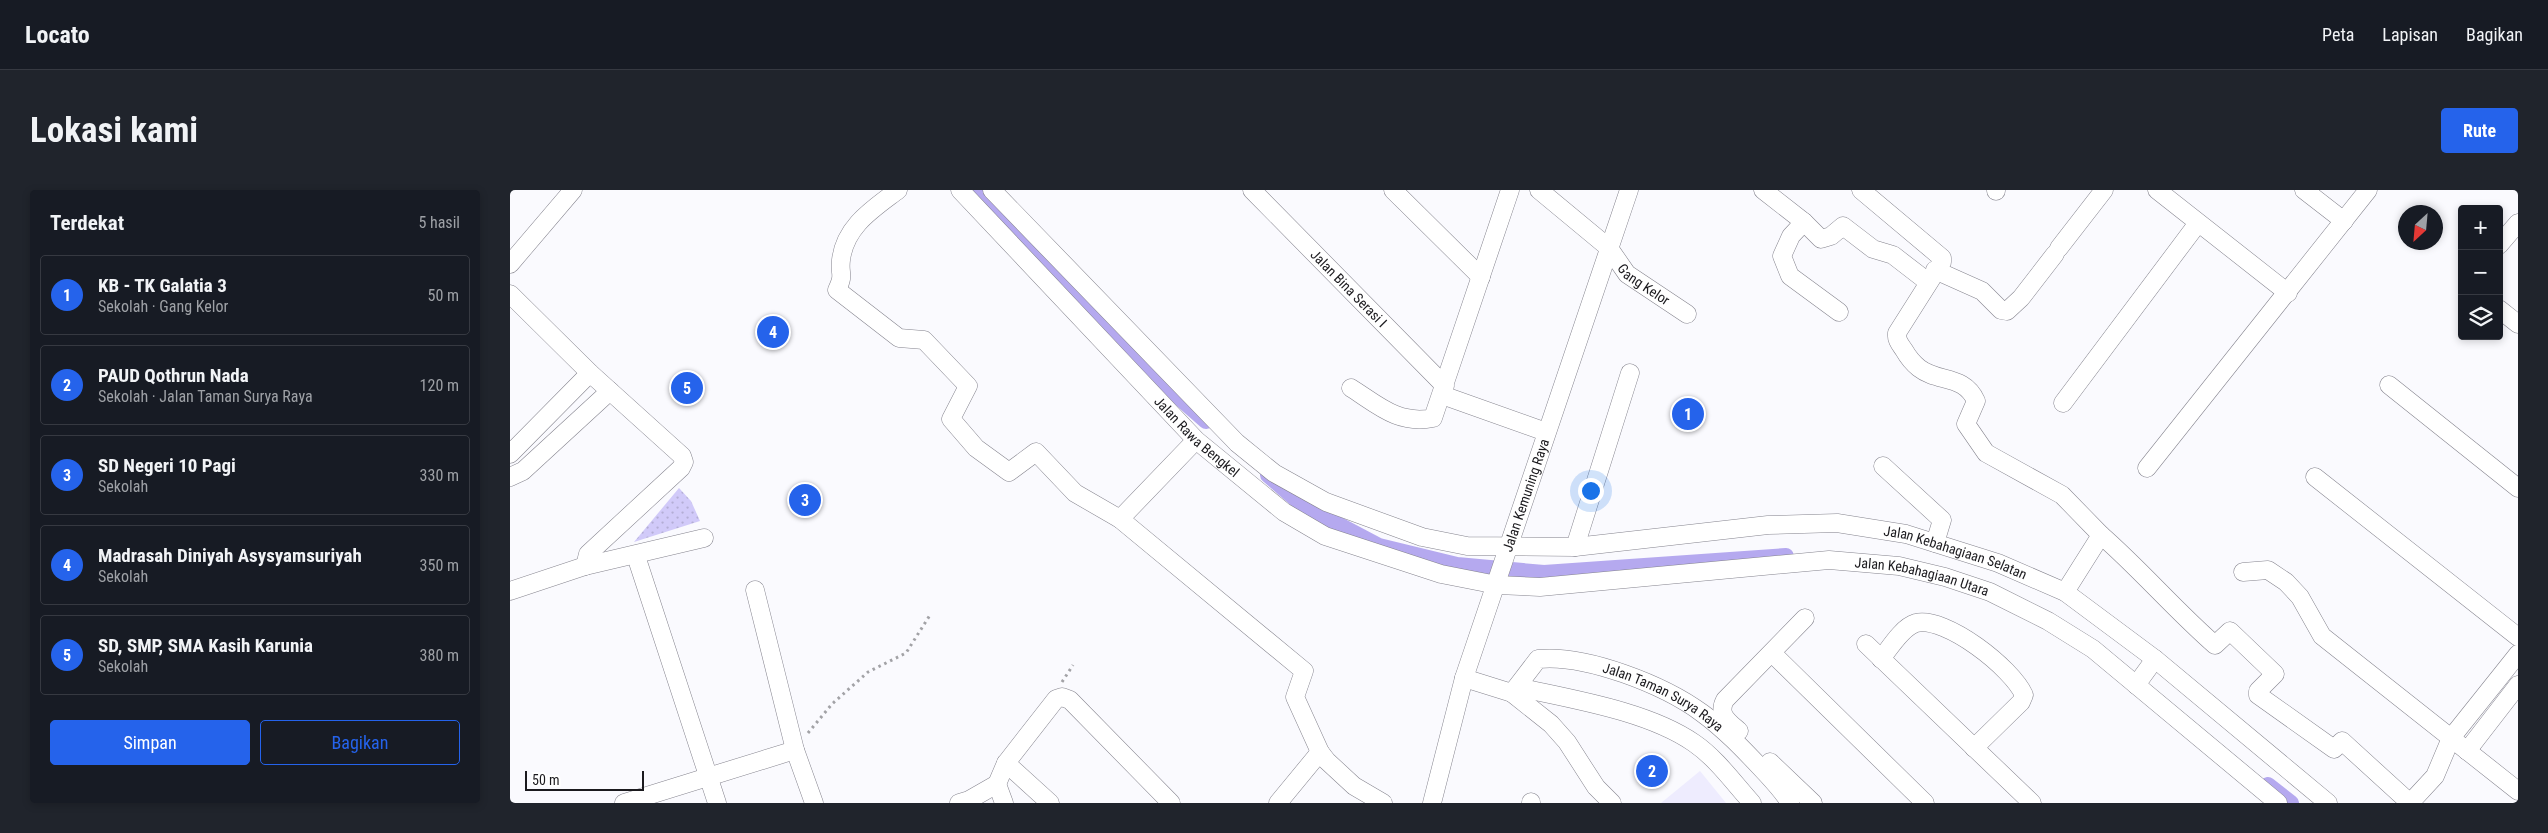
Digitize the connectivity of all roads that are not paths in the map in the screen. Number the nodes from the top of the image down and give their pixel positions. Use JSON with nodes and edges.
{"nodes":[{"id":1,"x":573,"y":190,"type":"edge"},
{"id":2,"x":898,"y":190,"type":"edge"},
{"id":3,"x":960,"y":190,"type":"edge"},
{"id":4,"x":992,"y":190,"type":"edge"},
{"id":5,"x":1252,"y":190,"type":"edge"},
{"id":6,"x":1393,"y":190,"type":"edge"},
{"id":7,"x":1510,"y":190,"type":"edge"},
{"id":8,"x":1539,"y":190,"type":"edge"},
{"id":9,"x":1629,"y":190,"type":"edge"},
{"id":10,"x":1763,"y":190,"type":"edge"},
{"id":11,"x":1861,"y":190,"type":"edge"},
{"id":12,"x":2104,"y":190,"type":"edge"},
{"id":13,"x":2157,"y":190,"type":"edge"},
{"id":14,"x":2304,"y":190,"type":"edge"},
{"id":15,"x":2368,"y":190,"type":"edge"},
{"id":16,"x":1804,"y":222,"type":"junction"},
{"id":17,"x":2198,"y":222,"type":"junction"},
{"id":18,"x":2344,"y":222,"type":"junction"},
{"id":19,"x":2518,"y":223,"type":"edge"},
{"id":20,"x":2503,"y":240,"type":"edge"},
{"id":21,"x":1609,"y":248,"type":"junction"},
{"id":22,"x":1043,"y":262,"type":"junction"},
{"id":23,"x":510,"y":264,"type":"edge"},
{"id":24,"x":1932,"y":276,"type":"junction"},
{"id":25,"x":1481,"y":277,"type":"junction"},
{"id":26,"x":2288,"y":293,"type":"junction"},
{"id":27,"x":510,"y":294,"type":"edge"},
{"id":28,"x":1839,"y":312,"type":"dead end"},
{"id":29,"x":2503,"y":313,"type":"edge"},
{"id":30,"x":1687,"y":314,"type":"dead end"},
{"id":31,"x":2518,"y":324,"type":"edge"},
{"id":32,"x":590,"y":373,"type":"junction"},
{"id":33,"x":1630,"y":374,"type":"dead end"},
{"id":34,"x":2389,"y":385,"type":"dead end"},
{"id":35,"x":1351,"y":388,"type":"dead end"},
{"id":36,"x":1444,"y":390,"type":"junction"},
{"id":37,"x":610,"y":391,"type":"junction"},
{"id":38,"x":2063,"y":403,"type":"dead end"},
{"id":39,"x":1546,"y":432,"type":"junction"},
{"id":40,"x":1196,"y":440,"type":"junction"},
{"id":41,"x":510,"y":454,"type":"edge"},
{"id":42,"x":1883,"y":466,"type":"dead end"},
{"id":43,"x":2147,"y":468,"type":"dead end"},
{"id":44,"x":510,"y":477,"type":"edge"},
{"id":45,"x":2315,"y":477,"type":"dead end"},
{"id":46,"x":2518,"y":488,"type":"edge"},
{"id":47,"x":1120,"y":519,"type":"junction"},
{"id":48,"x":2101,"y":535,"type":"junction"},
{"id":49,"x":704,"y":538,"type":"dead end"},
{"id":50,"x":1935,"y":543,"type":"junction"},
{"id":51,"x":1574,"y":546,"type":"junction"},
{"id":52,"x":1506,"y":552,"type":"junction"},
{"id":53,"x":636,"y":556,"type":"junction"},
{"id":54,"x":585,"y":566,"type":"junction"},
{"id":55,"x":2243,"y":572,"type":"dead end"},
{"id":56,"x":1498,"y":583,"type":"junction"},
{"id":57,"x":755,"y":590,"type":"dead end"},
{"id":58,"x":510,"y":591,"type":"edge"},
{"id":59,"x":2065,"y":592,"type":"junction"},
{"id":60,"x":1805,"y":618,"type":"dead end"},
{"id":61,"x":2518,"y":638,"type":"edge"},
{"id":62,"x":1866,"y":644,"type":"dead end"},
{"id":63,"x":1772,"y":653,"type":"junction"},
{"id":64,"x":2518,"y":654,"type":"edge"},
{"id":65,"x":1881,"y":659,"type":"junction"},
{"id":66,"x":2154,"y":661,"type":"junction"},
{"id":67,"x":1464,"y":678,"type":"junction"},
{"id":68,"x":2137,"y":684,"type":"junction"},
{"id":69,"x":2518,"y":685,"type":"edge"},
{"id":70,"x":1514,"y":690,"type":"junction"},
{"id":71,"x":2451,"y":738,"type":"junction"},
{"id":72,"x":1974,"y":748,"type":"junction"},
{"id":73,"x":796,"y":750,"type":"junction"},
{"id":74,"x":2467,"y":751,"type":"junction"},
{"id":75,"x":1320,"y":752,"type":"junction"},
{"id":76,"x":1006,"y":763,"type":"junction"},
{"id":77,"x":706,"y":776,"type":"junction"},
{"id":78,"x":997,"y":784,"type":"junction"},
{"id":79,"x":2518,"y":791,"type":"edge"},
{"id":80,"x":624,"y":803,"type":"edge"},
{"id":81,"x":717,"y":803,"type":"edge"},
{"id":82,"x":814,"y":803,"type":"edge"},
{"id":83,"x":959,"y":803,"type":"edge"},
{"id":84,"x":1004,"y":803,"type":"edge"},
{"id":85,"x":1050,"y":803,"type":"edge"},
{"id":86,"x":1171,"y":803,"type":"edge"},
{"id":87,"x":1278,"y":803,"type":"edge"},
{"id":88,"x":1383,"y":803,"type":"edge"},
{"id":89,"x":1432,"y":803,"type":"edge"},
{"id":90,"x":1612,"y":803,"type":"edge"},
{"id":91,"x":1752,"y":803,"type":"edge"},
{"id":92,"x":1790,"y":803,"type":"edge"},
{"id":93,"x":1812,"y":803,"type":"edge"},
{"id":94,"x":1925,"y":803,"type":"edge"},
{"id":95,"x":2032,"y":803,"type":"edge"},
{"id":96,"x":2278,"y":803,"type":"edge"},
{"id":97,"x":2328,"y":803,"type":"edge"},
{"id":98,"x":2410,"y":803,"type":"edge"}],
"edges":[{"from":1,"to":23,"type":"street"},
{"from":2,"to":47,"type":"street"},
{"from":3,"to":22,"type":"street","name":"Jalan Rawa Bengkel"},
{"from":4,"to":22,"type":"street","name":"Jalan Rawa Bengkel"},
{"from":5,"to":36,"type":"street","name":"Jalan Bina Serasi I"},
{"from":6,"to":25,"type":"street"},
{"from":7,"to":25,"type":"street"},
{"from":8,"to":21,"type":"street","name":"Gang Kelor"},
{"from":9,"to":21,"type":"street","name":"Jalan Kemuning Raya"},
{"from":10,"to":16,"type":"street"},
{"from":11,"to":24,"type":"street"},
{"from":12,"to":24,"type":"street"},
{"from":13,"to":17,"type":"street"},
{"from":14,"to":18,"type":"street"},
{"from":15,"to":18,"type":"street"},
{"from":16,"to":24,"type":"street"},
{"from":16,"to":28,"type":"street"},
{"from":17,"to":26,"type":"street"},
{"from":17,"to":38,"type":"street"},
{"from":18,"to":26,"type":"street"},
{"from":19,"to":20,"type":"street"},
{"from":21,"to":30,"type":"street","name":"Gang Kelor"},
{"from":21,"to":39,"type":"street","name":"Jalan Kemuning Raya"},
{"from":22,"to":40,"type":"street","name":"Jalan Rawa Bengkel"},
{"from":22,"to":52,"type":"street","name":"Jalan Rawa Bengkel"},
{"from":24,"to":48,"type":"street"},
{"from":25,"to":36,"type":"street"},
{"from":26,"to":43,"type":"street"},
{"from":27,"to":32,"type":"street"},
{"from":29,"to":31,"type":"street"},
{"from":32,"to":37,"type":"street"},
{"from":32,"to":41,"type":"street"},
{"from":33,"to":51,"type":"street"},
{"from":34,"to":46,"type":"street"},
{"from":35,"to":36,"type":"street"},
{"from":36,"to":39,"type":"street"},
{"from":37,"to":44,"type":"street"},
{"from":37,"to":54,"type":"street"},
{"from":39,"to":52,"type":"street","name":"Jalan Kemuning Raya"},
{"from":40,"to":47,"type":"street"},
{"from":40,"to":56,"type":"street","name":"Jalan Rawa Bengkel"},
{"from":42,"to":50,"type":"street"},
{"from":45,"to":61,"type":"street"},
{"from":47,"to":75,"type":"street"},
{"from":48,"to":59,"type":"street"},
{"from":48,"to":98,"type":"street"},
{"from":49,"to":53,"type":"street"},
{"from":50,"to":51,"type":"street","name":"Jalan Kebahagiaan Selatan"},
{"from":50,"to":59,"type":"street","name":"Jalan Kebahagiaan Selatan"},
{"from":51,"to":52,"type":"street","name":"Jalan Kebahagiaan Selatan"},
{"from":52,"to":56,"type":"street","name":"Jalan Kemuning Raya"},
{"from":53,"to":54,"type":"street"},
{"from":53,"to":77,"type":"street"},
{"from":54,"to":58,"type":"street"},
{"from":55,"to":71,"type":"street"},
{"from":56,"to":67,"type":"street","name":"Jalan Kemuning Raya"},
{"from":56,"to":68,"type":"street","name":"Jalan Kebahagiaan Utara"},
{"from":57,"to":73,"type":"street"},
{"from":59,"to":66,"type":"street","name":"Jalan Kebahagiaan Selatan"},
{"from":60,"to":63,"type":"street"},
{"from":62,"to":65,"type":"street"},
{"from":63,"to":93,"type":"street"},
{"from":63,"to":94,"type":"street"},
{"from":64,"to":71,"type":"street"},
{"from":65,"to":72,"type":"street"},
{"from":65,"to":72,"type":"street"},
{"from":66,"to":68,"type":"street"},
{"from":66,"to":97,"type":"street","name":"Jalan Kebahagiaan Selatan"},
{"from":67,"to":70,"type":"street"},
{"from":67,"to":89,"type":"street","name":"Jalan Kemuning Raya"},
{"from":68,"to":96,"type":"street","name":"Jalan Kebahagiaan Utara"},
{"from":69,"to":74,"type":"street"},
{"from":70,"to":90,"type":"street"},
{"from":70,"to":91,"type":"street"},
{"from":70,"to":92,"type":"street","name":"Jalan Taman Surya Raya"},
{"from":71,"to":74,"type":"street"},
{"from":71,"to":98,"type":"street"},
{"from":72,"to":95,"type":"street"},
{"from":73,"to":77,"type":"street"},
{"from":73,"to":82,"type":"street"},
{"from":74,"to":79,"type":"street"},
{"from":75,"to":87,"type":"street"},
{"from":75,"to":88,"type":"street"},
{"from":76,"to":78,"type":"street"},
{"from":76,"to":85,"type":"street"},
{"from":76,"to":86,"type":"street"},
{"from":77,"to":80,"type":"street"},
{"from":77,"to":81,"type":"street"},
{"from":78,"to":83,"type":"street"},
{"from":78,"to":84,"type":"street"}]}
